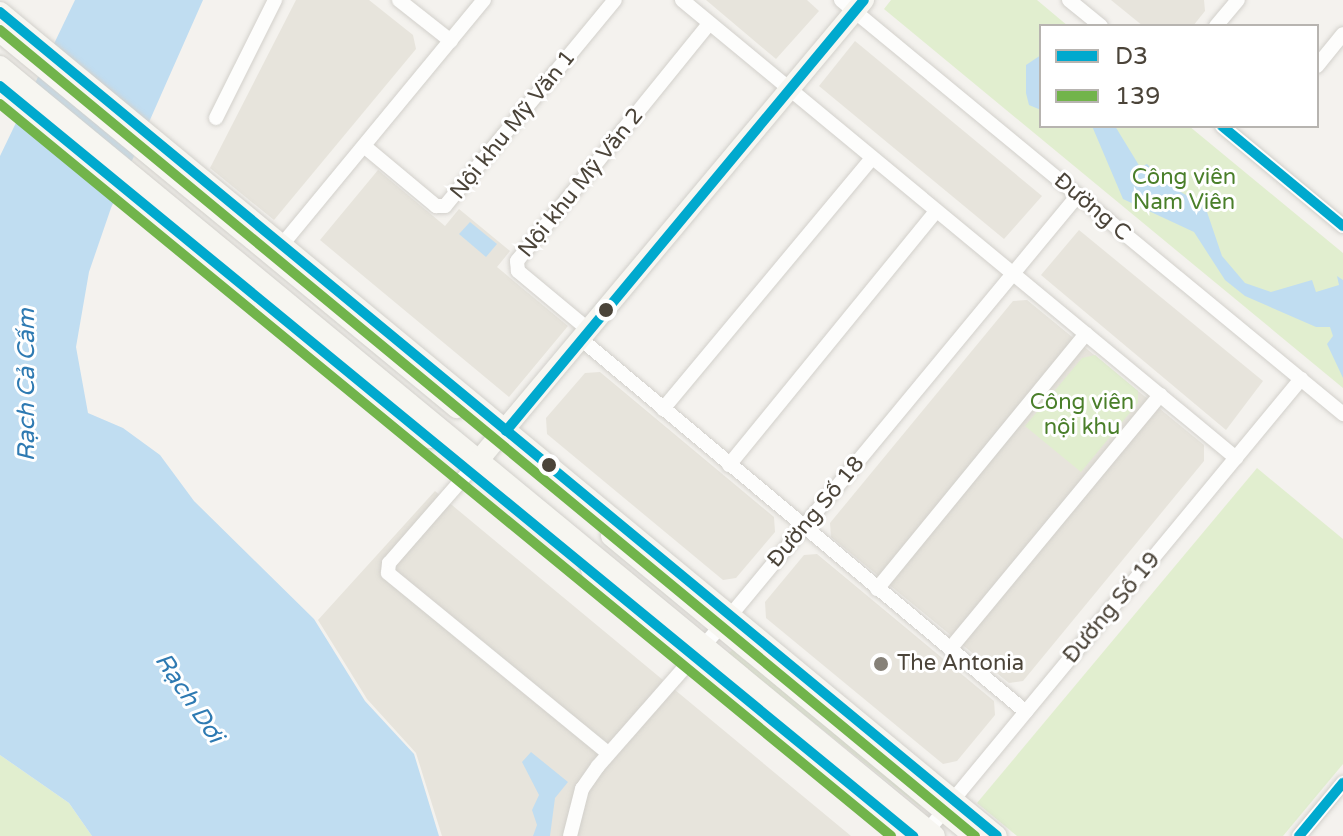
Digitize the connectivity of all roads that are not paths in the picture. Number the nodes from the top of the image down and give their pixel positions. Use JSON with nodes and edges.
{"nodes":[{"id":1,"x":275,"y":0,"type":"edge"},
{"id":2,"x":399,"y":0,"type":"edge"},
{"id":3,"x":484,"y":0,"type":"edge"},
{"id":4,"x":615,"y":0,"type":"edge"},
{"id":5,"x":682,"y":0,"type":"edge"},
{"id":6,"x":1069,"y":0,"type":"edge"},
{"id":7,"x":1235,"y":1,"type":"edge"},
{"id":8,"x":853,"y":4,"type":"edge"},
{"id":9,"x":0,"y":12,"type":"edge"},
{"id":10,"x":710,"y":23,"type":"junction"},
{"id":11,"x":1099,"y":24,"type":"edge"},
{"id":12,"x":1218,"y":24,"type":"edge"},
{"id":13,"x":0,"y":32,"type":"edge"},
{"id":14,"x":1343,"y":34,"type":"edge"},
{"id":15,"x":451,"y":41,"type":"junction"},
{"id":16,"x":1319,"y":64,"type":"edge"},
{"id":17,"x":0,"y":66,"type":"edge"},
{"id":18,"x":0,"y":86,"type":"edge"},
{"id":19,"x":790,"y":89,"type":"junction"},
{"id":20,"x":216,"y":118,"type":"dead end"},
{"id":21,"x":1224,"y":128,"type":"edge"},
{"id":22,"x":364,"y":146,"type":"junction"},
{"id":23,"x":872,"y":158,"type":"junction"},
{"id":24,"x":1078,"y":195,"type":"junction"},
{"id":25,"x":936,"y":211,"type":"junction"},
{"id":26,"x":204,"y":217,"type":"junction"},
{"id":27,"x":1343,"y":226,"type":"edge"},
{"id":28,"x":276,"y":252,"type":"junction"},
{"id":29,"x":1013,"y":274,"type":"junction"},
{"id":30,"x":1086,"y":334,"type":"junction"},
{"id":31,"x":586,"y":335,"type":"junction"},
{"id":32,"x":1301,"y":379,"type":"junction"},
{"id":33,"x":1160,"y":395,"type":"junction"},
{"id":34,"x":663,"y":409,"type":"junction"},
{"id":35,"x":1343,"y":414,"type":"edge"},
{"id":36,"x":501,"y":436,"type":"junction"},
{"id":37,"x":1236,"y":458,"type":"junction"},
{"id":38,"x":474,"y":465,"type":"junction"},
{"id":39,"x":729,"y":465,"type":"junction"},
{"id":40,"x":803,"y":527,"type":"junction"},
{"id":41,"x":877,"y":589,"type":"junction"},
{"id":42,"x":724,"y":621,"type":"junction"},
{"id":43,"x":698,"y":649,"type":"junction"},
{"id":44,"x":950,"y":649,"type":"junction"},
{"id":45,"x":1026,"y":712,"type":"junction"},
{"id":46,"x":608,"y":753,"type":"junction"},
{"id":47,"x":1340,"y":792,"type":"edge"},
{"id":48,"x":949,"y":805,"type":"junction"},
{"id":49,"x":925,"y":835,"type":"edge"},
{"id":50,"x":570,"y":836,"type":"edge"},
{"id":51,"x":974,"y":836,"type":"edge"},
{"id":52,"x":997,"y":836,"type":"edge"},
{"id":53,"x":1299,"y":836,"type":"edge"}],
"edges":[{"from":1,"to":20,"type":"street"},
{"from":2,"to":15,"type":"street"},
{"from":3,"to":15,"type":"street"},
{"from":4,"to":22,"type":"street","name":"Nội khu Mỹ Văn 1"},
{"from":5,"to":10,"type":"street"},
{"from":6,"to":11,"type":"street"},
{"from":7,"to":12,"type":"street"},
{"from":8,"to":19,"type":"main road"},
{"from":8,"to":24,"type":"street","name":"Đường C"},
{"from":9,"to":26,"type":"main road"},
{"from":10,"to":19,"type":"street"},
{"from":10,"to":31,"type":"street","name":"Nội khu Mỹ Văn 2"},
{"from":13,"to":26,"type":"main road"},
{"from":14,"to":16,"type":"street"},
{"from":15,"to":22,"type":"street"},
{"from":17,"to":26,"type":"main road"},
{"from":18,"to":26,"type":"main road"},
{"from":19,"to":23,"type":"street"},
{"from":19,"to":31,"type":"main road"},
{"from":21,"to":27,"type":"street"},
{"from":22,"to":28,"type":"street"},
{"from":23,"to":25,"type":"street"},
{"from":23,"to":34,"type":"street"},
{"from":24,"to":29,"type":"street","name":"Đường Số 18"},
{"from":24,"to":32,"type":"street","name":"Đường C"},
{"from":25,"to":29,"type":"street"},
{"from":25,"to":39,"type":"street"},
{"from":26,"to":28,"type":"main road"},
{"from":26,"to":38,"type":"main road"},
{"from":28,"to":36,"type":"main road"},
{"from":29,"to":30,"type":"street"},
{"from":29,"to":40,"type":"street","name":"Đường Số 18"},
{"from":30,"to":33,"type":"street"},
{"from":30,"to":41,"type":"street"},
{"from":31,"to":34,"type":"street","name":"Nội khu Mỹ Văn 2"},
{"from":31,"to":36,"type":"main road"},
{"from":32,"to":35,"type":"street","name":"Đường C"},
{"from":32,"to":37,"type":"street","name":"Đường Số 19"},
{"from":33,"to":37,"type":"street"},
{"from":33,"to":44,"type":"street"},
{"from":34,"to":39,"type":"street","name":"Nội khu Mỹ Văn 2"},
{"from":36,"to":38,"type":"main road"},
{"from":36,"to":42,"type":"main road"},
{"from":37,"to":45,"type":"street","name":"Đường Số 19"},
{"from":38,"to":43,"type":"main road"},
{"from":38,"to":46,"type":"street"},
{"from":39,"to":40,"type":"street","name":"Nội khu Mỹ Văn 2"},
{"from":40,"to":41,"type":"street","name":"Nội khu Mỹ Văn 2"},
{"from":40,"to":42,"type":"street","name":"Đường Số 18"},
{"from":41,"to":44,"type":"street","name":"Nội khu Mỹ Văn 2"},
{"from":42,"to":43,"type":"street","name":"Đường Số 18"},
{"from":42,"to":48,"type":"main road"},
{"from":43,"to":46,"type":"street","name":"Đường Số 18"},
{"from":43,"to":49,"type":"main road"},
{"from":44,"to":45,"type":"street","name":"Nội khu Mỹ Văn 2"},
{"from":45,"to":48,"type":"street","name":"Đường Số 19"},
{"from":46,"to":50,"type":"street","name":"Đường Số 18"},
{"from":47,"to":53,"type":"street"},
{"from":48,"to":49,"type":"street","name":"Đường Số 19"},
{"from":48,"to":51,"type":"main road"},
{"from":48,"to":52,"type":"main road"}]}
